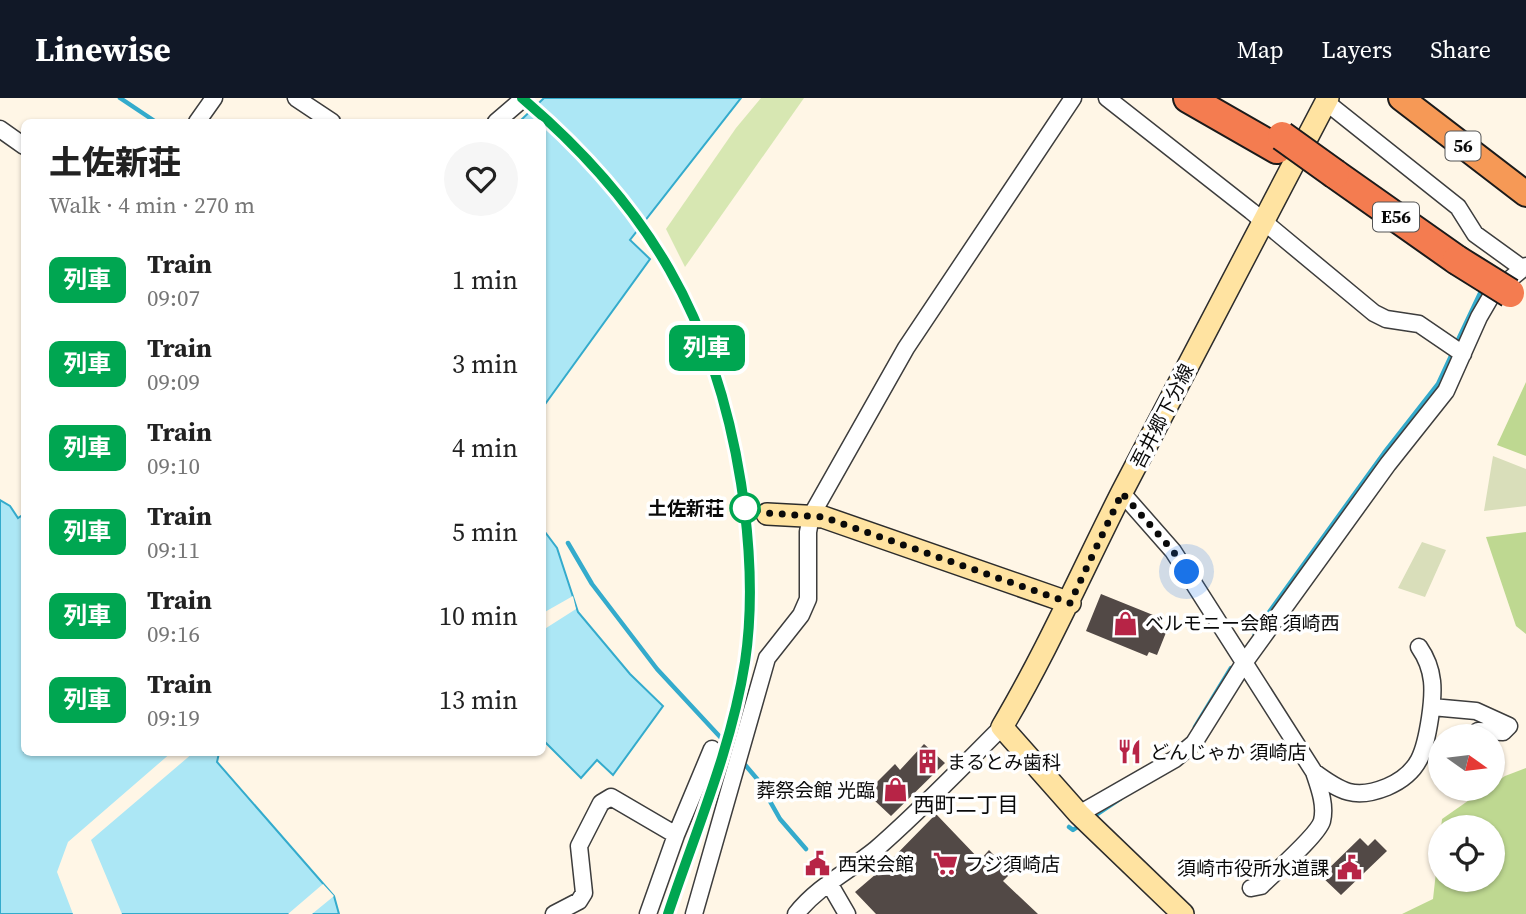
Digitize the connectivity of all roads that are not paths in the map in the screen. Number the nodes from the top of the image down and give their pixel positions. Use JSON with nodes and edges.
{"nodes":[{"id":1,"x":214,"y":98,"type":"edge"},
{"id":2,"x":296,"y":98,"type":"edge"},
{"id":3,"x":524,"y":98,"type":"edge"},
{"id":4,"x":1073,"y":98,"type":"edge"},
{"id":5,"x":1107,"y":98,"type":"edge"},
{"id":6,"x":1188,"y":98,"type":"edge"},
{"id":7,"x":1229,"y":98,"type":"edge"},
{"id":8,"x":1401,"y":98,"type":"edge"},
{"id":9,"x":1327,"y":100,"type":"edge"},
{"id":10,"x":199,"y":119,"type":"edge"},
{"id":11,"x":328,"y":119,"type":"edge"},
{"id":12,"x":500,"y":119,"type":"edge"},
{"id":13,"x":0,"y":129,"type":"edge"},
{"id":14,"x":1280,"y":142,"type":"junction"},
{"id":15,"x":21,"y":144,"type":"edge"},
{"id":16,"x":1526,"y":194,"type":"edge"},
{"id":17,"x":1261,"y":220,"type":"junction"},
{"id":18,"x":1521,"y":283,"type":"edge"},
{"id":19,"x":1463,"y":354,"type":"junction"},
{"id":20,"x":1122,"y":493,"type":"junction"},
{"id":21,"x":767,"y":513,"type":"dead end"},
{"id":22,"x":811,"y":516,"type":"junction"},
{"id":23,"x":1070,"y":603,"type":"junction"},
{"id":24,"x":1419,"y":647,"type":"dead end"},
{"id":25,"x":1244,"y":663,"type":"junction"},
{"id":26,"x":1432,"y":706,"type":"junction"},
{"id":27,"x":1002,"y":727,"type":"junction"},
{"id":28,"x":1505,"y":730,"type":"edge"},
{"id":29,"x":712,"y":749,"type":"dead end"},
{"id":30,"x":1314,"y":772,"type":"junction"},
{"id":31,"x":721,"y":775,"type":"junction"},
{"id":32,"x":1079,"y":814,"type":"junction"},
{"id":33,"x":676,"y":835,"type":"junction"},
{"id":34,"x":829,"y":883,"type":"junction"},
{"id":35,"x":1251,"y":888,"type":"dead end"},
{"id":36,"x":554,"y":914,"type":"edge"},
{"id":37,"x":648,"y":914,"type":"edge"},
{"id":38,"x":694,"y":914,"type":"edge"},
{"id":39,"x":796,"y":914,"type":"edge"},
{"id":40,"x":847,"y":914,"type":"edge"},
{"id":41,"x":1183,"y":914,"type":"edge"}],
"edges":[{"from":1,"to":10,"type":"street"},
{"from":2,"to":11,"type":"street"},
{"from":3,"to":12,"type":"street"},
{"from":4,"to":22,"type":"street"},
{"from":5,"to":17,"type":"street"},
{"from":6,"to":14,"type":"highway"},
{"from":7,"to":14,"type":"highway"},
{"from":8,"to":16,"type":"highway","number":"56"},
{"from":9,"to":17,"type":"main road","name":"吾井郷下分線"},
{"from":9,"to":18,"type":"street"},
{"from":13,"to":15,"type":"street"},
{"from":14,"to":18,"type":"highway","number":"E56","bridge":true},
{"from":17,"to":19,"type":"street"},
{"from":17,"to":20,"type":"main road","name":"吾井郷下分線"},
{"from":18,"to":19,"type":"street"},
{"from":19,"to":25,"type":"street"},
{"from":20,"to":23,"type":"main road","name":"吾井郷下分線"},
{"from":20,"to":25,"type":"street"},
{"from":21,"to":22,"type":"main road"},
{"from":22,"to":23,"type":"main road"},
{"from":22,"to":31,"type":"street"},
{"from":23,"to":27,"type":"main road","name":"吾井郷下分線"},
{"from":24,"to":26,"type":"street"},
{"from":25,"to":30,"type":"street"},
{"from":25,"to":32,"type":"street"},
{"from":26,"to":28,"type":"street"},
{"from":26,"to":30,"type":"street"},
{"from":27,"to":32,"type":"main road"},
{"from":27,"to":34,"type":"street"},
{"from":29,"to":31,"type":"street"},
{"from":30,"to":35,"type":"street"},
{"from":31,"to":33,"type":"street"},
{"from":31,"to":38,"type":"street"},
{"from":32,"to":41,"type":"main road"},
{"from":33,"to":36,"type":"street"},
{"from":33,"to":37,"type":"street"},
{"from":34,"to":39,"type":"street"},
{"from":34,"to":40,"type":"street"}]}
